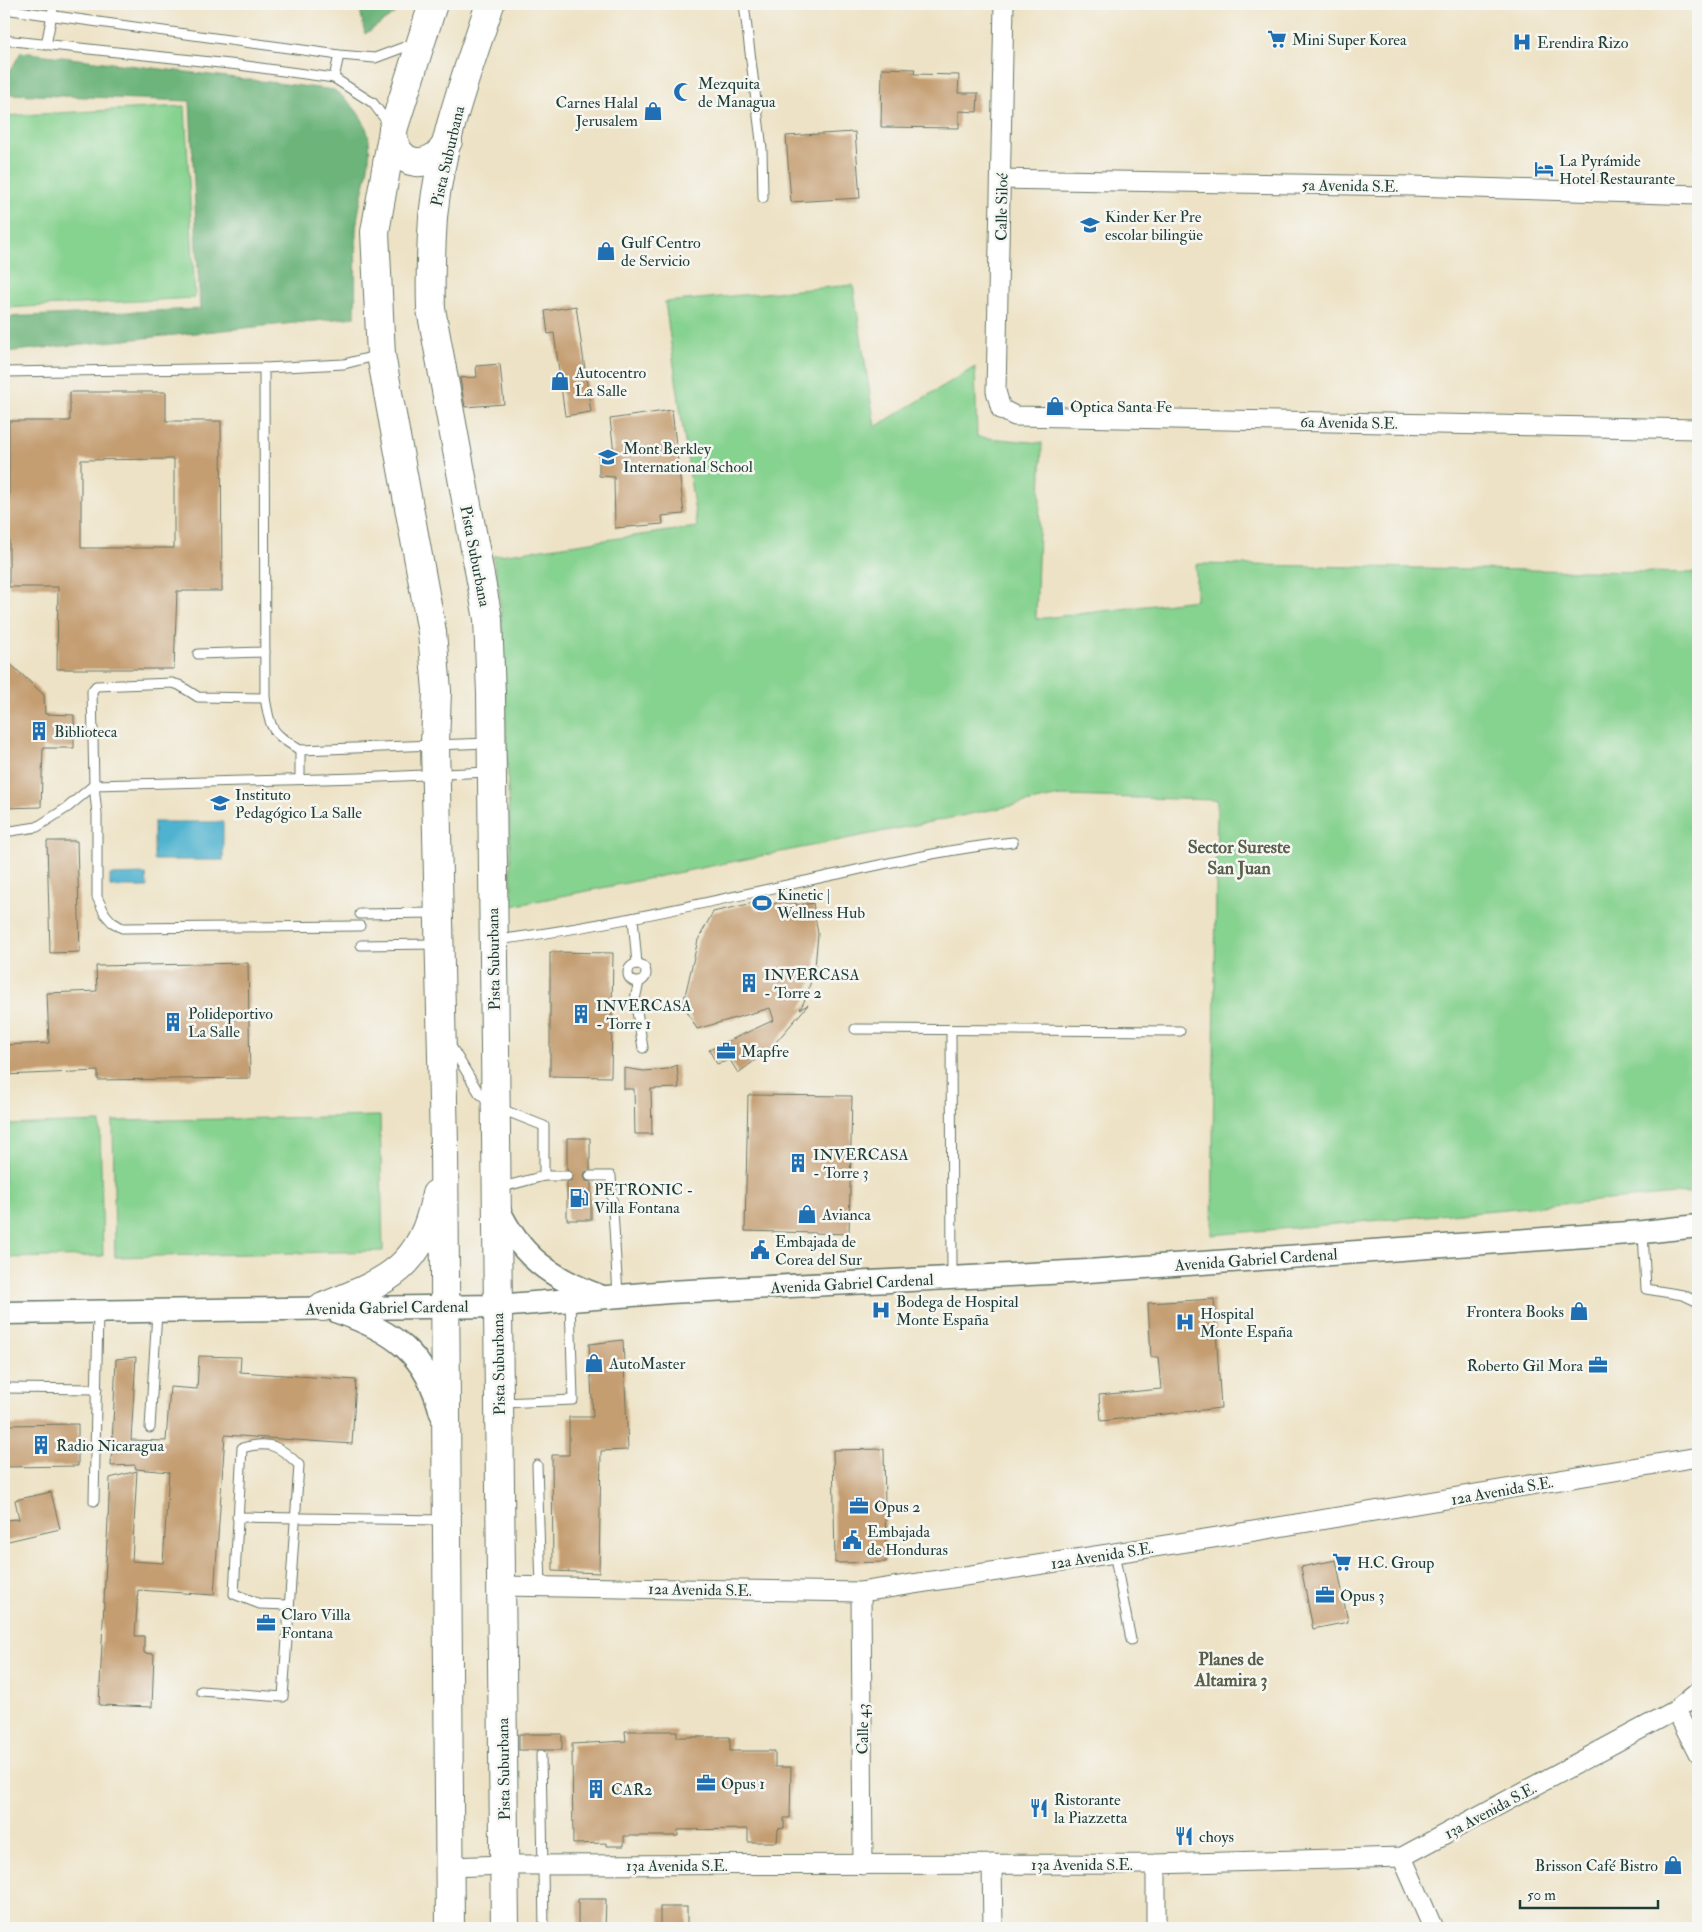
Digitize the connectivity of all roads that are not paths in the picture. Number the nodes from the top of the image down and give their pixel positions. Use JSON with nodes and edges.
{"nodes":[{"id":1,"x":54,"y":4,"type":"edge"},
{"id":2,"x":432,"y":4,"type":"edge"},
{"id":3,"x":490,"y":4,"type":"edge"},
{"id":4,"x":744,"y":4,"type":"edge"},
{"id":5,"x":1004,"y":4,"type":"edge"},
{"id":6,"x":4,"y":9,"type":"edge"},
{"id":7,"x":51,"y":14,"type":"junction"},
{"id":8,"x":4,"y":40,"type":"edge"},
{"id":9,"x":420,"y":41,"type":"junction"},
{"id":10,"x":46,"y":45,"type":"junction"},
{"id":11,"x":338,"y":55,"type":"junction"},
{"id":12,"x":334,"y":78,"type":"junction"},
{"id":13,"x":393,"y":130,"type":"junction"},
{"id":14,"x":448,"y":141,"type":"junction"},
{"id":15,"x":1002,"y":179,"type":"junction"},
{"id":16,"x":1698,"y":194,"type":"edge"},
{"id":17,"x":763,"y":198,"type":"dead end"},
{"id":18,"x":381,"y":355,"type":"junction"},
{"id":19,"x":264,"y":368,"type":"junction"},
{"id":20,"x":4,"y":372,"type":"edge"},
{"id":21,"x":1001,"y":408,"type":"joint"},
{"id":22,"x":1698,"y":429,"type":"edge"},
{"id":23,"x":265,"y":652,"type":"junction"},
{"id":24,"x":198,"y":654,"type":"dead end"},
{"id":25,"x":265,"y":698,"type":"junction"},
{"id":26,"x":492,"y":742,"type":"junction"},
{"id":27,"x":435,"y":744,"type":"junction"},
{"id":28,"x":300,"y":750,"type":"junction"},
{"id":29,"x":492,"y":772,"type":"junction"},
{"id":30,"x":436,"y":775,"type":"junction"},
{"id":31,"x":300,"y":778,"type":"junction"},
{"id":32,"x":94,"y":784,"type":"junction"},
{"id":33,"x":4,"y":832,"type":"edge"},
{"id":34,"x":1013,"y":842,"type":"dead end"},
{"id":35,"x":439,"y":913,"type":"junction"},
{"id":36,"x":360,"y":914,"type":"dead end"},
{"id":37,"x":634,"y":918,"type":"junction"},
{"id":38,"x":360,"y":926,"type":"dead end"},
{"id":39,"x":493,"y":940,"type":"junction"},
{"id":40,"x":440,"y":944,"type":"junction"},
{"id":41,"x":361,"y":945,"type":"dead end"},
{"id":42,"x":441,"y":1023,"type":"junction"},
{"id":43,"x":855,"y":1029,"type":"dead end"},
{"id":44,"x":951,"y":1030,"type":"junction"},
{"id":45,"x":1180,"y":1031,"type":"dead end"},
{"id":46,"x":643,"y":1048,"type":"dead end"},
{"id":47,"x":496,"y":1107,"type":"junction"},
{"id":48,"x":444,"y":1145,"type":"junction"},
{"id":49,"x":544,"y":1176,"type":"junction"},
{"id":50,"x":567,"y":1176,"type":"dead end"},
{"id":51,"x":590,"y":1176,"type":"dead end"},
{"id":52,"x":497,"y":1198,"type":"junction"},
{"id":53,"x":1698,"y":1226,"type":"edge"},
{"id":54,"x":1643,"y":1232,"type":"junction"},
{"id":55,"x":952,"y":1278,"type":"junction"},
{"id":56,"x":612,"y":1297,"type":"junction"},
{"id":57,"x":570,"y":1300,"type":"junction"},
{"id":58,"x":1698,"y":1302,"type":"edge"},
{"id":59,"x":445,"y":1306,"type":"junction"},
{"id":60,"x":497,"y":1306,"type":"junction"},
{"id":61,"x":323,"y":1307,"type":"junction"},
{"id":62,"x":98,"y":1312,"type":"junction"},
{"id":63,"x":157,"y":1312,"type":"junction"},
{"id":64,"x":4,"y":1313,"type":"edge"},
{"id":65,"x":4,"y":1388,"type":"edge"},
{"id":66,"x":97,"y":1389,"type":"junction"},
{"id":67,"x":498,"y":1404,"type":"junction"},
{"id":68,"x":150,"y":1428,"type":"dead end"},
{"id":69,"x":446,"y":1436,"type":"junction"},
{"id":70,"x":1698,"y":1457,"type":"edge"},
{"id":71,"x":537,"y":1465,"type":"dead end"},
{"id":72,"x":94,"y":1501,"type":"dead end"},
{"id":73,"x":237,"y":1517,"type":"junction"},
{"id":74,"x":296,"y":1518,"type":"junction"},
{"id":75,"x":447,"y":1520,"type":"junction"},
{"id":76,"x":1114,"y":1553,"type":"junction"},
{"id":77,"x":501,"y":1586,"type":"junction"},
{"id":78,"x":541,"y":1587,"type":"junction"},
{"id":79,"x":860,"y":1592,"type":"junction"},
{"id":80,"x":290,"y":1606,"type":"junction"},
{"id":81,"x":1131,"y":1640,"type":"dead end"},
{"id":82,"x":201,"y":1691,"type":"dead end"},
{"id":83,"x":1698,"y":1692,"type":"edge"},
{"id":84,"x":1676,"y":1710,"type":"junction"},
{"id":85,"x":1698,"y":1753,"type":"edge"},
{"id":86,"x":541,"y":1755,"type":"dead end"},
{"id":87,"x":1402,"y":1857,"type":"junction"},
{"id":88,"x":992,"y":1864,"type":"junction"},
{"id":89,"x":1156,"y":1864,"type":"junction"},
{"id":90,"x":504,"y":1865,"type":"junction"},
{"id":91,"x":542,"y":1865,"type":"junction"},
{"id":92,"x":862,"y":1865,"type":"junction"},
{"id":93,"x":450,"y":1867,"type":"junction"},
{"id":94,"x":450,"y":1928,"type":"edge"},
{"id":95,"x":505,"y":1928,"type":"edge"},
{"id":96,"x":544,"y":1928,"type":"edge"},
{"id":97,"x":993,"y":1928,"type":"edge"},
{"id":98,"x":1156,"y":1928,"type":"edge"},
{"id":99,"x":1433,"y":1928,"type":"edge"}],
"edges":[{"from":1,"to":7,"type":"lane"},
{"from":2,"to":9,"type":"main road"},
{"from":3,"to":14,"type":"main road","name":"Pista Suburbana"},
{"from":4,"to":17,"type":"lane"},
{"from":5,"to":15,"type":"street","name":"Calle Siloé"},
{"from":6,"to":7,"type":"lane"},
{"from":7,"to":10,"type":"lane"},
{"from":7,"to":11,"type":"lane"},
{"from":8,"to":10,"type":"lane"},
{"from":9,"to":11,"type":"lane"},
{"from":9,"to":13,"type":"main road"},
{"from":10,"to":12,"type":"lane"},
{"from":11,"to":12,"type":"lane"},
{"from":12,"to":13,"type":"lane"},
{"from":13,"to":14,"type":"main road"},
{"from":13,"to":18,"type":"main road"},
{"from":14,"to":26,"type":"main road","name":"Pista Suburbana"},
{"from":15,"to":16,"type":"street","name":"5a Avenida S.E."},
{"from":15,"to":21,"type":"street","name":"Calle Siloé"},
{"from":18,"to":19,"type":"lane"},
{"from":18,"to":27,"type":"main road"},
{"from":19,"to":20,"type":"lane"},
{"from":19,"to":23,"type":"lane"},
{"from":21,"to":22,"type":"street","name":"6a Avenida S.E."},
{"from":23,"to":24,"type":"lane"},
{"from":23,"to":25,"type":"lane"},
{"from":25,"to":28,"type":"lane"},
{"from":25,"to":32,"type":"lane"},
{"from":26,"to":27,"type":"lane"},
{"from":26,"to":29,"type":"main road","name":"Pista Suburbana"},
{"from":27,"to":28,"type":"lane"},
{"from":27,"to":30,"type":"main road"},
{"from":28,"to":31,"type":"lane"},
{"from":29,"to":30,"type":"lane"},
{"from":29,"to":39,"type":"main road","name":"Pista Suburbana"},
{"from":30,"to":31,"type":"lane"},
{"from":30,"to":35,"type":"main road"},
{"from":31,"to":32,"type":"lane"},
{"from":32,"to":33,"type":"lane"},
{"from":32,"to":38,"type":"lane"},
{"from":34,"to":37,"type":"lane"},
{"from":35,"to":36,"type":"lane"},
{"from":35,"to":40,"type":"main road"},
{"from":37,"to":39,"type":"lane"},
{"from":37,"to":46,"type":"lane"},
{"from":39,"to":47,"type":"main road","name":"Pista Suburbana"},
{"from":40,"to":41,"type":"lane"},
{"from":40,"to":42,"type":"main road"},
{"from":42,"to":47,"type":"lane"},
{"from":42,"to":48,"type":"main road"},
{"from":43,"to":44,"type":"lane"},
{"from":44,"to":45,"type":"lane"},
{"from":44,"to":55,"type":"lane"},
{"from":47,"to":49,"type":"lane"},
{"from":47,"to":52,"type":"main road","name":"Pista Suburbana"},
{"from":48,"to":59,"type":"main road"},
{"from":48,"to":61,"type":"main road"},
{"from":49,"to":50,"type":"lane"},
{"from":49,"to":52,"type":"lane"},
{"from":51,"to":56,"type":"lane"},
{"from":52,"to":56,"type":"street"},
{"from":52,"to":60,"type":"main road","name":"Pista Suburbana"},
{"from":53,"to":54,"type":"street","name":"Avenida Gabriel Cardenal"},
{"from":54,"to":55,"type":"street","name":"Avenida Gabriel Cardenal"},
{"from":54,"to":58,"type":"lane"},
{"from":55,"to":56,"type":"street","name":"Avenida Gabriel Cardenal"},
{"from":56,"to":57,"type":"street","name":"Avenida Gabriel Cardenal"},
{"from":57,"to":60,"type":"street","name":"Avenida Gabriel Cardenal"},
{"from":57,"to":67,"type":"lane"},
{"from":59,"to":60,"type":"street","name":"Avenida Gabriel Cardenal"},
{"from":59,"to":61,"type":"street","name":"Avenida Gabriel Cardenal"},
{"from":59,"to":69,"type":"main road"},
{"from":60,"to":67,"type":"main road","name":"Pista Suburbana"},
{"from":61,"to":63,"type":"street","name":"Avenida Gabriel Cardenal"},
{"from":61,"to":69,"type":"street"},
{"from":62,"to":63,"type":"street","name":"Avenida Gabriel Cardenal"},
{"from":62,"to":64,"type":"street","name":"Avenida Gabriel Cardenal"},
{"from":62,"to":66,"type":"lane"},
{"from":63,"to":68,"type":"lane"},
{"from":65,"to":66,"type":"lane"},
{"from":66,"to":72,"type":"lane"},
{"from":67,"to":77,"type":"main road","name":"Pista Suburbana"},
{"from":69,"to":75,"type":"main road"},
{"from":70,"to":76,"type":"street","name":"12a Avenida S.E."},
{"from":71,"to":78,"type":"lane"},
{"from":73,"to":74,"type":"lane"},
{"from":73,"to":74,"type":"lane"},
{"from":73,"to":80,"type":"lane"},
{"from":74,"to":75,"type":"lane"},
{"from":74,"to":80,"type":"lane"},
{"from":75,"to":93,"type":"main road"},
{"from":76,"to":79,"type":"street","name":"12a Avenida S.E."},
{"from":76,"to":81,"type":"lane"},
{"from":77,"to":78,"type":"street","name":"12a Avenida S.E."},
{"from":77,"to":90,"type":"main road","name":"Pista Suburbana"},
{"from":78,"to":79,"type":"street","name":"12a Avenida S.E."},
{"from":79,"to":92,"type":"street","name":"Calle 43"},
{"from":80,"to":82,"type":"lane"},
{"from":83,"to":84,"type":"street","name":"13a Avenida S.E."},
{"from":84,"to":85,"type":"street"},
{"from":84,"to":87,"type":"street","name":"13a Avenida S.E."},
{"from":86,"to":91,"type":"lane"},
{"from":87,"to":89,"type":"street","name":"13a Avenida S.E."},
{"from":87,"to":99,"type":"street"},
{"from":88,"to":89,"type":"street","name":"13a Avenida S.E."},
{"from":88,"to":92,"type":"street","name":"13a Avenida S.E."},
{"from":88,"to":97,"type":"street"},
{"from":89,"to":98,"type":"street"},
{"from":90,"to":91,"type":"street","name":"13a Avenida S.E."},
{"from":90,"to":93,"type":"street","name":"13a Avenida S.E."},
{"from":90,"to":95,"type":"main road","name":"Pista Suburbana"},
{"from":91,"to":92,"type":"street","name":"13a Avenida S.E."},
{"from":91,"to":96,"type":"lane"},
{"from":93,"to":94,"type":"main road"}]}
